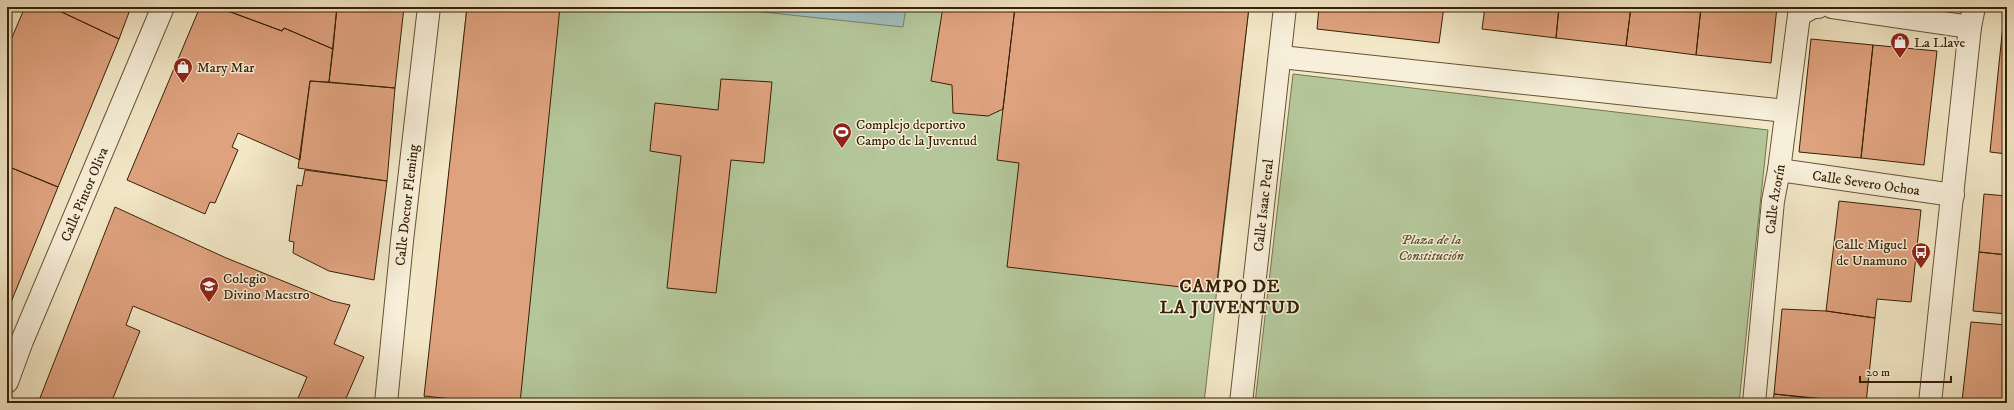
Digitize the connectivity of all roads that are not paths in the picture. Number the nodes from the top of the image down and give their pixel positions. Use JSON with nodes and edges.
{"nodes":[{"id":1,"x":163,"y":7,"type":"edge"},
{"id":2,"x":429,"y":7,"type":"edge"},
{"id":3,"x":1285,"y":7,"type":"edge"},
{"id":4,"x":1818,"y":7,"type":"edge"},
{"id":5,"x":1832,"y":7,"type":"edge"},
{"id":6,"x":1972,"y":17,"type":"edge"},
{"id":7,"x":1281,"y":57,"type":"junction"},
{"id":8,"x":1786,"y":111,"type":"junction"},
{"id":9,"x":1779,"y":170,"type":"junction"},
{"id":10,"x":1953,"y":195,"type":"junction"},
{"id":11,"x":7,"y":382,"type":"edge"},
{"id":12,"x":386,"y":403,"type":"edge"},
{"id":13,"x":1241,"y":403,"type":"edge"},
{"id":14,"x":1754,"y":403,"type":"edge"},
{"id":15,"x":1930,"y":403,"type":"edge"}],
"edges":[{"from":1,"to":11,"type":"street","name":"Calle Pintor Oliva"},
{"from":2,"to":12,"type":"street","name":"Calle Doctor Fleming"},
{"from":3,"to":7,"type":"street","name":"Calle Isaac Peral"},
{"from":4,"to":8,"type":"street","name":"Calle Azorín"},
{"from":5,"to":6,"type":"street"},
{"from":6,"to":10,"type":"street"},
{"from":7,"to":8,"type":"street"},
{"from":7,"to":13,"type":"street","name":"Calle Isaac Peral"},
{"from":8,"to":9,"type":"street","name":"Calle Azorín"},
{"from":9,"to":10,"type":"street","name":"Calle Severo Ochoa"},
{"from":9,"to":14,"type":"street","name":"Calle Azorín"},
{"from":10,"to":15,"type":"street"}]}
